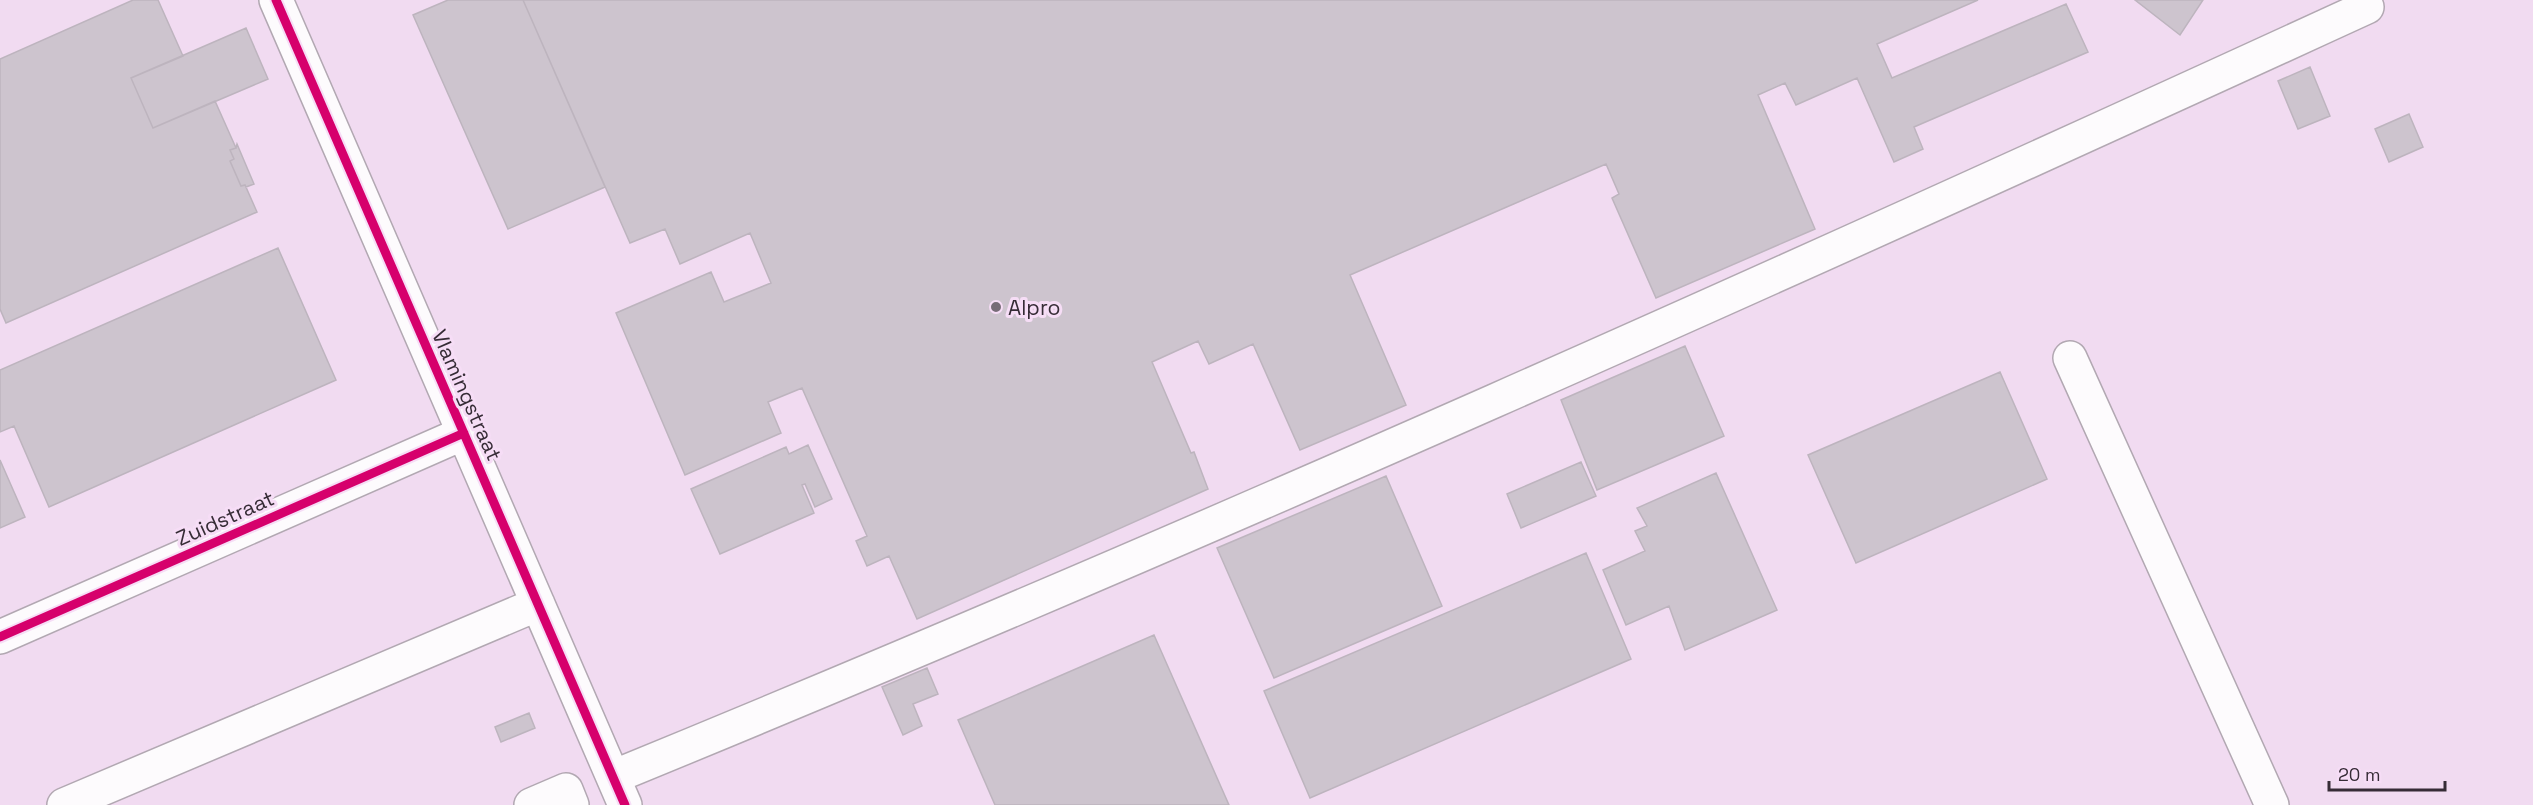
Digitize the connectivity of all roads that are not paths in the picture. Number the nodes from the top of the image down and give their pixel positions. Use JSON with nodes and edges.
{"nodes":[{"id":1,"x":2360,"y":0,"type":"edge"},
{"id":2,"x":286,"y":3,"type":"edge"},
{"id":3,"x":2070,"y":357,"type":"dead end"},
{"id":4,"x":464,"y":433,"type":"junction"},
{"id":5,"x":538,"y":604,"type":"junction"},
{"id":6,"x":0,"y":637,"type":"edge"},
{"id":7,"x":619,"y":791,"type":"edge"},
{"id":8,"x":64,"y":805,"type":"edge"},
{"id":9,"x":531,"y":805,"type":"edge"},
{"id":10,"x":572,"y":805,"type":"edge"},
{"id":11,"x":2272,"y":805,"type":"edge"}],
"edges":[{"from":1,"to":7,"type":"street"},
{"from":2,"to":4,"type":"street","name":"Vlamingstraat"},
{"from":3,"to":11,"type":"street"},
{"from":4,"to":5,"type":"street","name":"Vlamingstraat"},
{"from":4,"to":6,"type":"street","name":"Zuidstraat"},
{"from":5,"to":7,"type":"street","name":"Vlamingstraat"},
{"from":5,"to":8,"type":"street"},
{"from":9,"to":10,"type":"street"}]}
